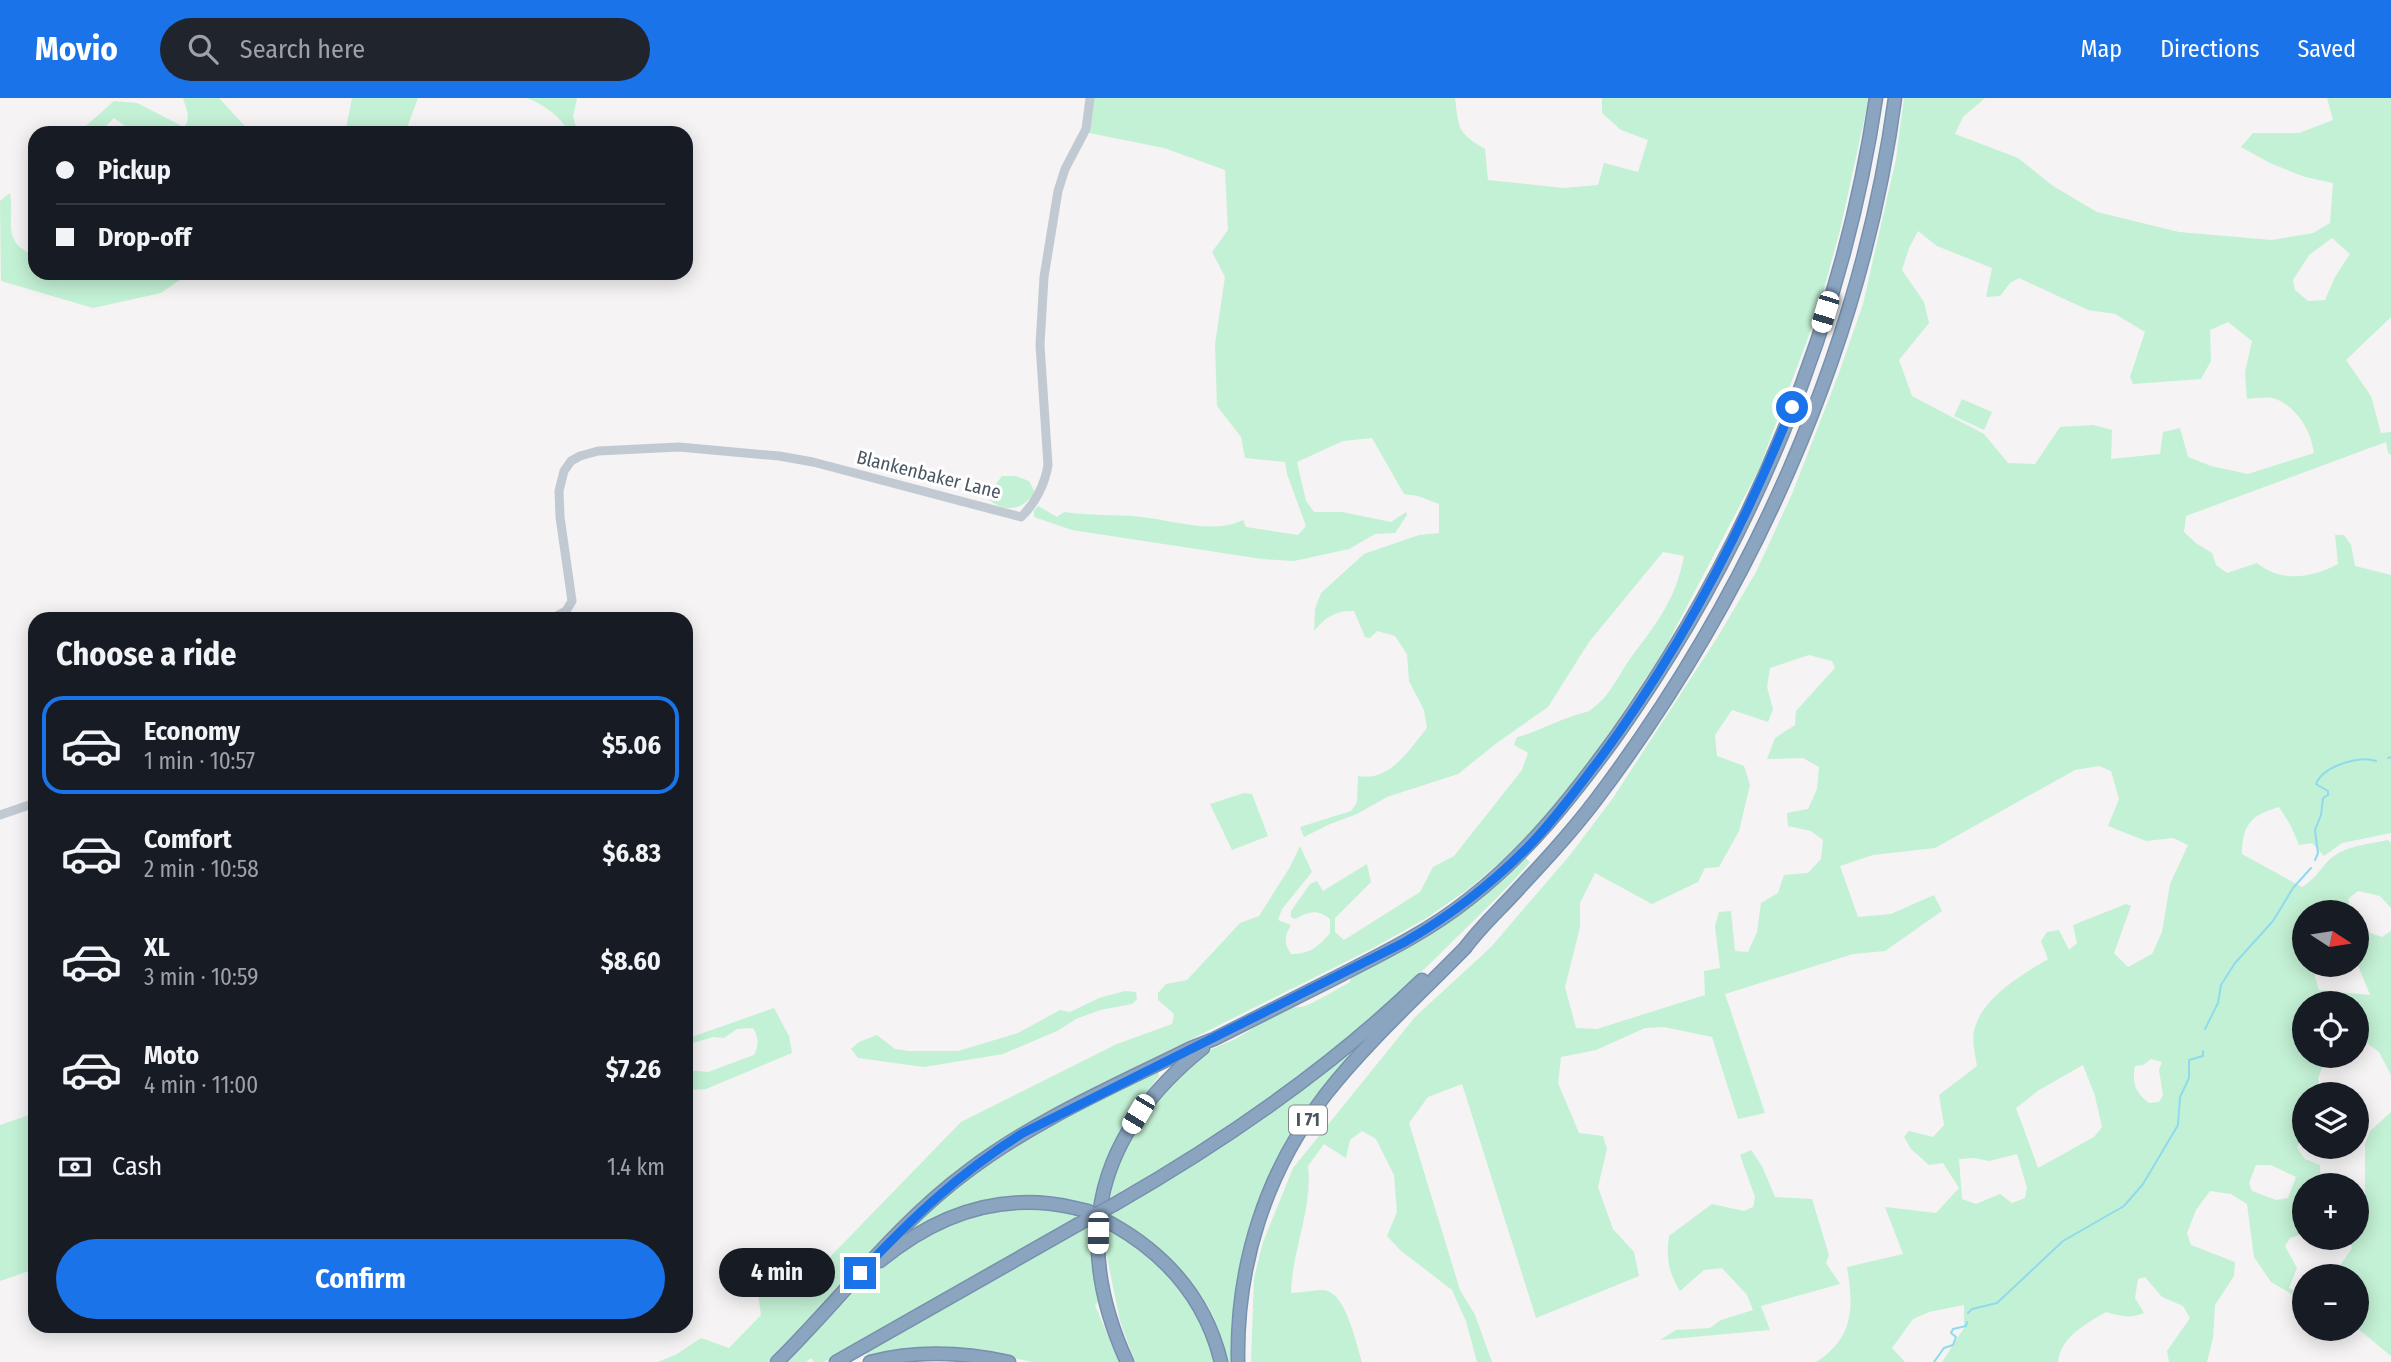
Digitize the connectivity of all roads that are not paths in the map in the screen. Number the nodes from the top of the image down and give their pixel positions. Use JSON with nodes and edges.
{"nodes":[{"id":1,"x":1090,"y":98,"type":"edge"},
{"id":2,"x":1876,"y":98,"type":"edge"},
{"id":3,"x":1895,"y":98,"type":"edge"},
{"id":4,"x":564,"y":612,"type":"edge"},
{"id":5,"x":28,"y":805,"type":"edge"},
{"id":6,"x":0,"y":815,"type":"edge"},
{"id":7,"x":1479,"y":929,"type":"junction"},
{"id":8,"x":1214,"y":1039,"type":"junction"},
{"id":9,"x":829,"y":1308,"type":"junction"},
{"id":10,"x":777,"y":1362,"type":"edge"},
{"id":11,"x":836,"y":1362,"type":"edge"},
{"id":12,"x":870,"y":1362,"type":"edge"},
{"id":13,"x":1009,"y":1362,"type":"edge"},
{"id":14,"x":1127,"y":1362,"type":"edge"},
{"id":15,"x":1221,"y":1362,"type":"edge"},
{"id":16,"x":1238,"y":1362,"type":"edge"}],
"edges":[{"from":1,"to":4,"type":"street","name":"Blankenbaker Lane"},
{"from":2,"to":8,"type":"highway"},
{"from":3,"to":7,"type":"highway","number":"I 71"},
{"from":5,"to":6,"type":"street"},
{"from":7,"to":11,"type":"highway","bridge":true},
{"from":7,"to":16,"type":"highway","number":"I 71"},
{"from":8,"to":9,"type":"highway"},
{"from":8,"to":14,"type":"highway"},
{"from":9,"to":10,"type":"highway"},
{"from":9,"to":15,"type":"highway","bridge":true},
{"from":12,"to":13,"type":"highway"}]}
